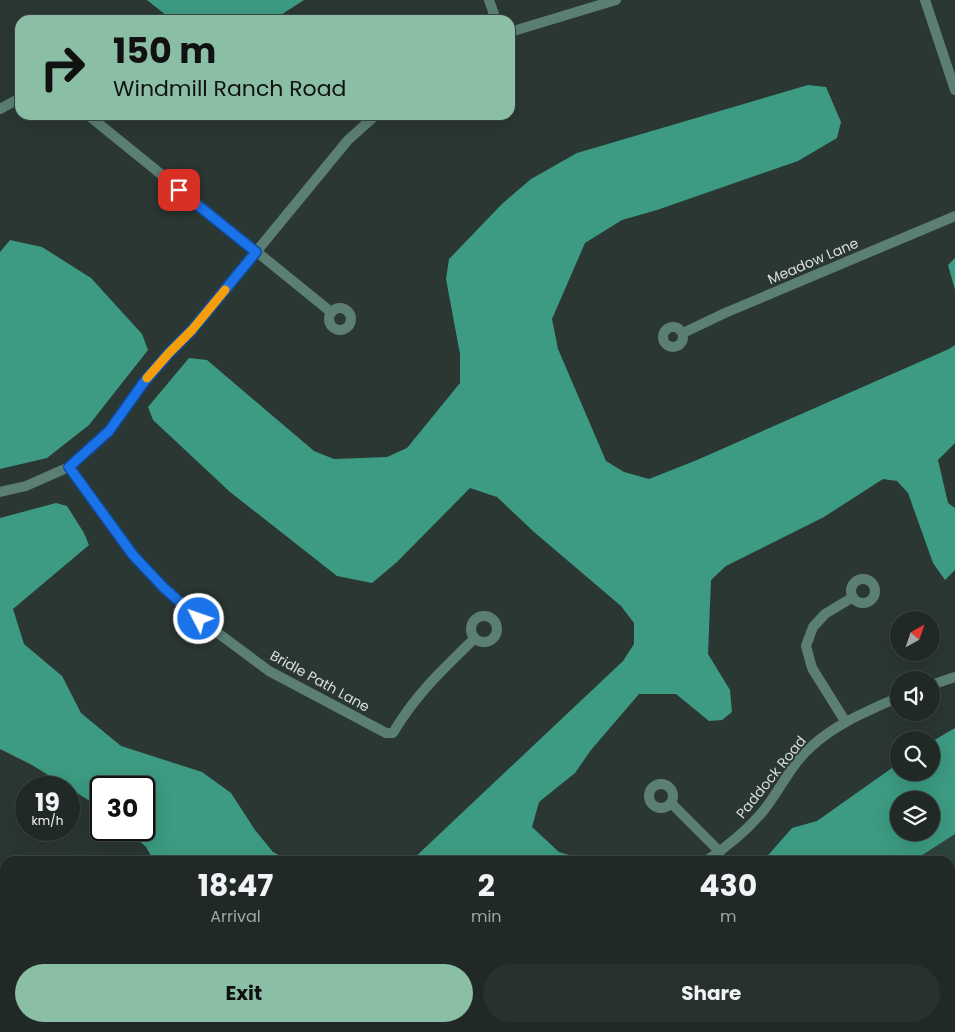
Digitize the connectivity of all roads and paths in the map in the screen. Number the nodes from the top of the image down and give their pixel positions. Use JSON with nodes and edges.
{"nodes":[{"id":1,"x":489,"y":0,"type":"edge"},
{"id":2,"x":616,"y":0,"type":"edge"},
{"id":3,"x":925,"y":0,"type":"edge"},
{"id":4,"x":494,"y":15,"type":"edge"},
{"id":5,"x":515,"y":30,"type":"edge"},
{"id":6,"x":955,"y":90,"type":"edge"},
{"id":7,"x":15,"y":101,"type":"edge"},
{"id":8,"x":0,"y":109,"type":"edge"},
{"id":9,"x":94,"y":120,"type":"edge"},
{"id":10,"x":370,"y":120,"type":"edge"},
{"id":11,"x":955,"y":216,"type":"edge"},
{"id":12,"x":256,"y":252,"type":"junction"},
{"id":13,"x":331,"y":312,"type":"dead end"},
{"id":14,"x":683,"y":333,"type":"dead end"},
{"id":15,"x":69,"y":467,"type":"junction"},
{"id":16,"x":0,"y":492,"type":"edge"},
{"id":17,"x":853,"y":597,"type":"dead end"},
{"id":18,"x":475,"y":638,"type":"dead end"},
{"id":19,"x":955,"y":677,"type":"edge"},
{"id":20,"x":940,"y":682,"type":"edge"},
{"id":21,"x":890,"y":701,"type":"edge"},
{"id":22,"x":845,"y":721,"type":"junction"},
{"id":23,"x":671,"y":804,"type":"dead end"},
{"id":24,"x":720,"y":852,"type":"junction"},
{"id":25,"x":714,"y":856,"type":"edge"}],
"edges":[{"from":1,"to":4,"type":"street"},
{"from":2,"to":5,"type":"street"},
{"from":3,"to":6,"type":"street"},
{"from":7,"to":8,"type":"street"},
{"from":9,"to":12,"type":"street"},
{"from":10,"to":12,"type":"street"},
{"from":11,"to":14,"type":"street","name":"Meadow Lane"},
{"from":12,"to":13,"type":"street"},
{"from":12,"to":15,"type":"street"},
{"from":15,"to":16,"type":"street"},
{"from":15,"to":18,"type":"street","name":"Bridle Path Lane"},
{"from":17,"to":22,"type":"street"},
{"from":19,"to":20,"type":"street"},
{"from":21,"to":22,"type":"street","name":"Paddock Road"},
{"from":22,"to":24,"type":"street","name":"Paddock Road"},
{"from":23,"to":24,"type":"street"},
{"from":24,"to":25,"type":"street","name":"Paddock Road"}]}
